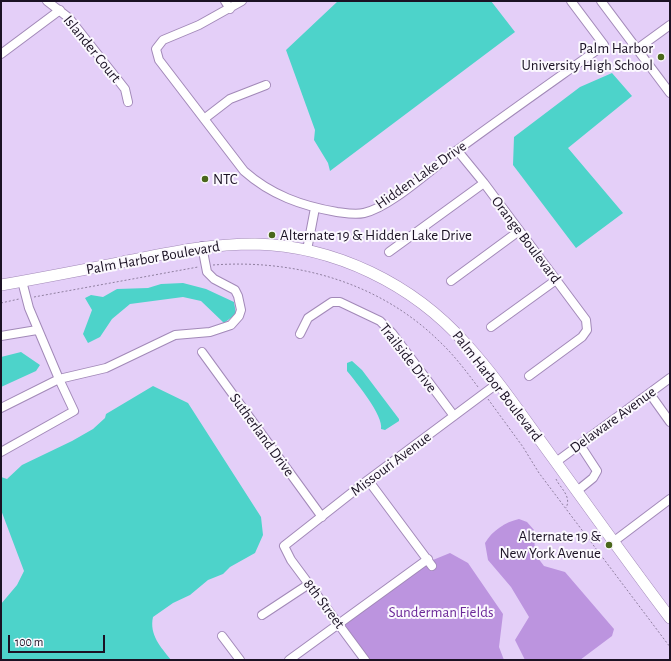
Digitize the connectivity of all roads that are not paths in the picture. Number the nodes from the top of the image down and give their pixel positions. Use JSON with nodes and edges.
{"nodes":[{"id":1,"x":47,"y":1,"type":"edge"},
{"id":2,"x":225,"y":1,"type":"edge"},
{"id":3,"x":242,"y":1,"type":"edge"},
{"id":4,"x":571,"y":1,"type":"edge"},
{"id":5,"x":605,"y":3,"type":"edge"},
{"id":6,"x":230,"y":8,"type":"junction"},
{"id":7,"x":60,"y":10,"type":"junction"},
{"id":8,"x":670,"y":25,"type":"edge"},
{"id":9,"x":638,"y":49,"type":"junction"},
{"id":10,"x":1,"y":54,"type":"edge"},
{"id":11,"x":266,"y":86,"type":"dead end"},
{"id":12,"x":670,"y":93,"type":"edge"},
{"id":13,"x":128,"y":102,"type":"dead end"},
{"id":14,"x":204,"y":118,"type":"junction"},
{"id":15,"x":457,"y":150,"type":"junction"},
{"id":16,"x":484,"y":183,"type":"junction"},
{"id":17,"x":315,"y":208,"type":"junction"},
{"id":18,"x":519,"y":231,"type":"junction"},
{"id":19,"x":202,"y":246,"type":"junction"},
{"id":20,"x":307,"y":250,"type":"junction"},
{"id":21,"x":389,"y":252,"type":"dead end"},
{"id":22,"x":556,"y":280,"type":"junction"},
{"id":23,"x":22,"y":281,"type":"junction"},
{"id":24,"x":451,"y":281,"type":"dead end"},
{"id":25,"x":1,"y":285,"type":"edge"},
{"id":26,"x":491,"y":327,"type":"dead end"},
{"id":27,"x":37,"y":330,"type":"junction"},
{"id":28,"x":300,"y":334,"type":"dead end"},
{"id":29,"x":1,"y":336,"type":"edge"},
{"id":30,"x":202,"y":352,"type":"dead end"},
{"id":31,"x":529,"y":376,"type":"dead end"},
{"id":32,"x":670,"y":378,"type":"edge"},
{"id":33,"x":59,"y":379,"type":"junction"},
{"id":34,"x":498,"y":383,"type":"junction"},
{"id":35,"x":650,"y":394,"type":"junction"},
{"id":36,"x":1,"y":408,"type":"edge"},
{"id":37,"x":454,"y":416,"type":"junction"},
{"id":38,"x":670,"y":422,"type":"edge"},
{"id":39,"x":580,"y":445,"type":"junction"},
{"id":40,"x":1,"y":452,"type":"edge"},
{"id":41,"x":556,"y":462,"type":"junction"},
{"id":42,"x":368,"y":480,"type":"junction"},
{"id":43,"x":577,"y":491,"type":"junction"},
{"id":44,"x":670,"y":499,"type":"edge"},
{"id":45,"x":322,"y":516,"type":"junction"},
{"id":46,"x":612,"y":542,"type":"junction"},
{"id":47,"x":284,"y":546,"type":"joint"},
{"id":48,"x":309,"y":584,"type":"junction"},
{"id":49,"x":262,"y":615,"type":"dead end"},
{"id":50,"x":670,"y":618,"type":"edge"},
{"id":51,"x":338,"y":623,"type":"junction"},
{"id":52,"x":222,"y":636,"type":"dead end"},
{"id":53,"x":240,"y":660,"type":"edge"},
{"id":54,"x":289,"y":660,"type":"edge"},
{"id":55,"x":365,"y":660,"type":"edge"}],
"edges":[{"from":1,"to":7,"type":"street","name":"Islander Court"},
{"from":2,"to":6,"type":"street"},
{"from":3,"to":6,"type":"street"},
{"from":4,"to":15,"type":"street","name":"Hidden Lake Drive"},
{"from":5,"to":9,"type":"street"},
{"from":6,"to":14,"type":"street","name":"Hidden Lake Drive"},
{"from":7,"to":10,"type":"street"},
{"from":7,"to":13,"type":"street","name":"Islander Court"},
{"from":8,"to":9,"type":"street"},
{"from":9,"to":12,"type":"street"},
{"from":11,"to":14,"type":"street"},
{"from":14,"to":17,"type":"street","name":"Hidden Lake Drive"},
{"from":15,"to":16,"type":"street","name":"Orange Boulevard"},
{"from":15,"to":17,"type":"street","name":"Hidden Lake Drive"},
{"from":16,"to":18,"type":"street","name":"Orange Boulevard"},
{"from":16,"to":21,"type":"street"},
{"from":17,"to":20,"type":"street"},
{"from":18,"to":22,"type":"street","name":"Orange Boulevard"},
{"from":18,"to":24,"type":"street"},
{"from":19,"to":20,"type":"main road","name":"Palm Harbor Boulevard"},
{"from":19,"to":23,"type":"main road","name":"Palm Harbor Boulevard"},
{"from":19,"to":33,"type":"street"},
{"from":20,"to":34,"type":"main road","name":"Palm Harbor Boulevard"},
{"from":22,"to":26,"type":"street"},
{"from":22,"to":31,"type":"street","name":"Orange Boulevard"},
{"from":23,"to":25,"type":"main road","name":"Palm Harbor Boulevard"},
{"from":23,"to":27,"type":"street"},
{"from":27,"to":29,"type":"street"},
{"from":27,"to":33,"type":"street"},
{"from":28,"to":37,"type":"street","name":"Trailside Drive"},
{"from":30,"to":45,"type":"street","name":"Sutherland Drive"},
{"from":32,"to":35,"type":"street","name":"Delaware Avenue"},
{"from":33,"to":36,"type":"street"},
{"from":33,"to":40,"type":"street"},
{"from":34,"to":37,"type":"street","name":"Missouri Avenue"},
{"from":34,"to":41,"type":"main road","name":"Palm Harbor Boulevard"},
{"from":35,"to":38,"type":"street"},
{"from":35,"to":39,"type":"street","name":"Delaware Avenue"},
{"from":37,"to":42,"type":"street","name":"Missouri Avenue"},
{"from":39,"to":41,"type":"street","name":"Delaware Avenue"},
{"from":39,"to":43,"type":"street"},
{"from":41,"to":43,"type":"main road","name":"Palm Harbor Boulevard"},
{"from":42,"to":45,"type":"street","name":"Missouri Avenue"},
{"from":42,"to":51,"type":"street"},
{"from":43,"to":46,"type":"main road","name":"Palm Harbor Boulevard"},
{"from":44,"to":46,"type":"street"},
{"from":45,"to":47,"type":"street","name":"Missouri Avenue"},
{"from":46,"to":50,"type":"main road","name":"Palm Harbor Boulevard"},
{"from":47,"to":48,"type":"street","name":"8th Street"},
{"from":48,"to":49,"type":"street"},
{"from":48,"to":51,"type":"street","name":"8th Street"},
{"from":51,"to":54,"type":"street"},
{"from":51,"to":55,"type":"street","name":"8th Street"},
{"from":52,"to":53,"type":"street"}]}
